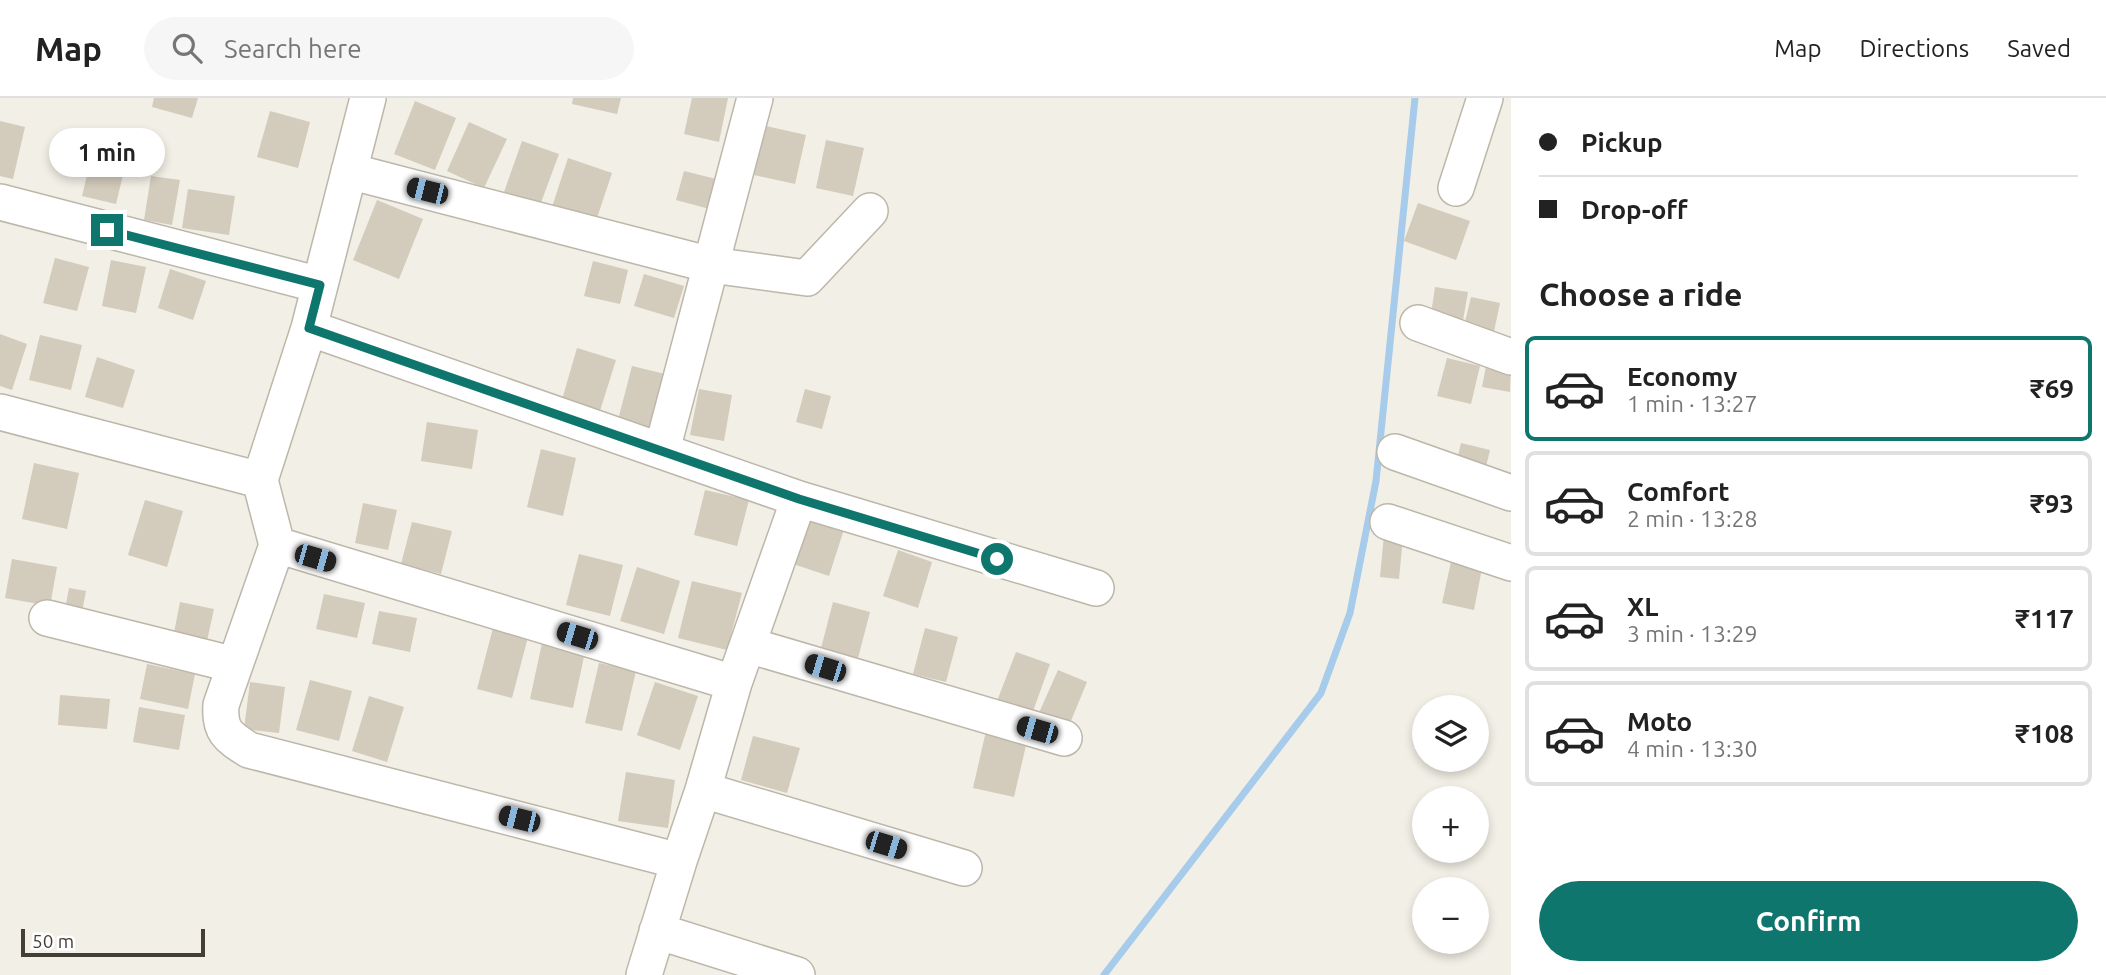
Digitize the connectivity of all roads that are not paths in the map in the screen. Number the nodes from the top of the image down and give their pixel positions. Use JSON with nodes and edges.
{"nodes":[{"id":1,"x":368,"y":98,"type":"edge"},
{"id":2,"x":755,"y":98,"type":"edge"},
{"id":3,"x":1485,"y":98,"type":"edge"},
{"id":4,"x":349,"y":171,"type":"junction"},
{"id":5,"x":1456,"y":188,"type":"dead end"},
{"id":6,"x":0,"y":202,"type":"edge"},
{"id":7,"x":870,"y":211,"type":"dead end"},
{"id":8,"x":711,"y":265,"type":"junction"},
{"id":9,"x":320,"y":285,"type":"junction"},
{"id":10,"x":1418,"y":323,"type":"dead end"},
{"id":11,"x":309,"y":328,"type":"junction"},
{"id":12,"x":1511,"y":357,"type":"edge"},
{"id":13,"x":0,"y":411,"type":"edge"},
{"id":14,"x":662,"y":450,"type":"junction"},
{"id":15,"x":1395,"y":452,"type":"dead end"},
{"id":16,"x":260,"y":480,"type":"junction"},
{"id":17,"x":1511,"y":493,"type":"edge"},
{"id":18,"x":799,"y":499,"type":"junction"},
{"id":19,"x":1388,"y":522,"type":"dead end"},
{"id":20,"x":277,"y":545,"type":"junction"},
{"id":21,"x":1511,"y":563,"type":"edge"},
{"id":22,"x":1096,"y":588,"type":"dead end"},
{"id":23,"x":47,"y":618,"type":"dead end"},
{"id":24,"x":748,"y":645,"type":"junction"},
{"id":25,"x":235,"y":665,"type":"junction"},
{"id":26,"x":734,"y":683,"type":"junction"},
{"id":27,"x":1064,"y":738,"type":"dead end"},
{"id":28,"x":703,"y":790,"type":"junction"},
{"id":29,"x":679,"y":861,"type":"junction"},
{"id":30,"x":964,"y":868,"type":"dead end"},
{"id":31,"x":657,"y":931,"type":"junction"},
{"id":32,"x":644,"y":975,"type":"edge"},
{"id":33,"x":797,"y":975,"type":"edge"}],
"edges":[{"from":1,"to":4,"type":"street"},
{"from":2,"to":8,"type":"street"},
{"from":3,"to":5,"type":"street"},
{"from":4,"to":8,"type":"street"},
{"from":4,"to":9,"type":"street"},
{"from":6,"to":9,"type":"street"},
{"from":7,"to":8,"type":"street"},
{"from":8,"to":14,"type":"street"},
{"from":9,"to":11,"type":"street"},
{"from":10,"to":12,"type":"street"},
{"from":11,"to":14,"type":"street"},
{"from":11,"to":16,"type":"street"},
{"from":13,"to":16,"type":"street"},
{"from":14,"to":18,"type":"street"},
{"from":15,"to":17,"type":"street"},
{"from":16,"to":20,"type":"street"},
{"from":18,"to":22,"type":"street"},
{"from":18,"to":24,"type":"street"},
{"from":19,"to":21,"type":"street"},
{"from":20,"to":25,"type":"street"},
{"from":20,"to":26,"type":"street"},
{"from":23,"to":25,"type":"street"},
{"from":24,"to":26,"type":"street"},
{"from":24,"to":27,"type":"street"},
{"from":25,"to":29,"type":"street"},
{"from":26,"to":28,"type":"street"},
{"from":28,"to":29,"type":"street"},
{"from":28,"to":30,"type":"street"},
{"from":29,"to":31,"type":"street"},
{"from":31,"to":32,"type":"street"},
{"from":31,"to":33,"type":"street"}]}
